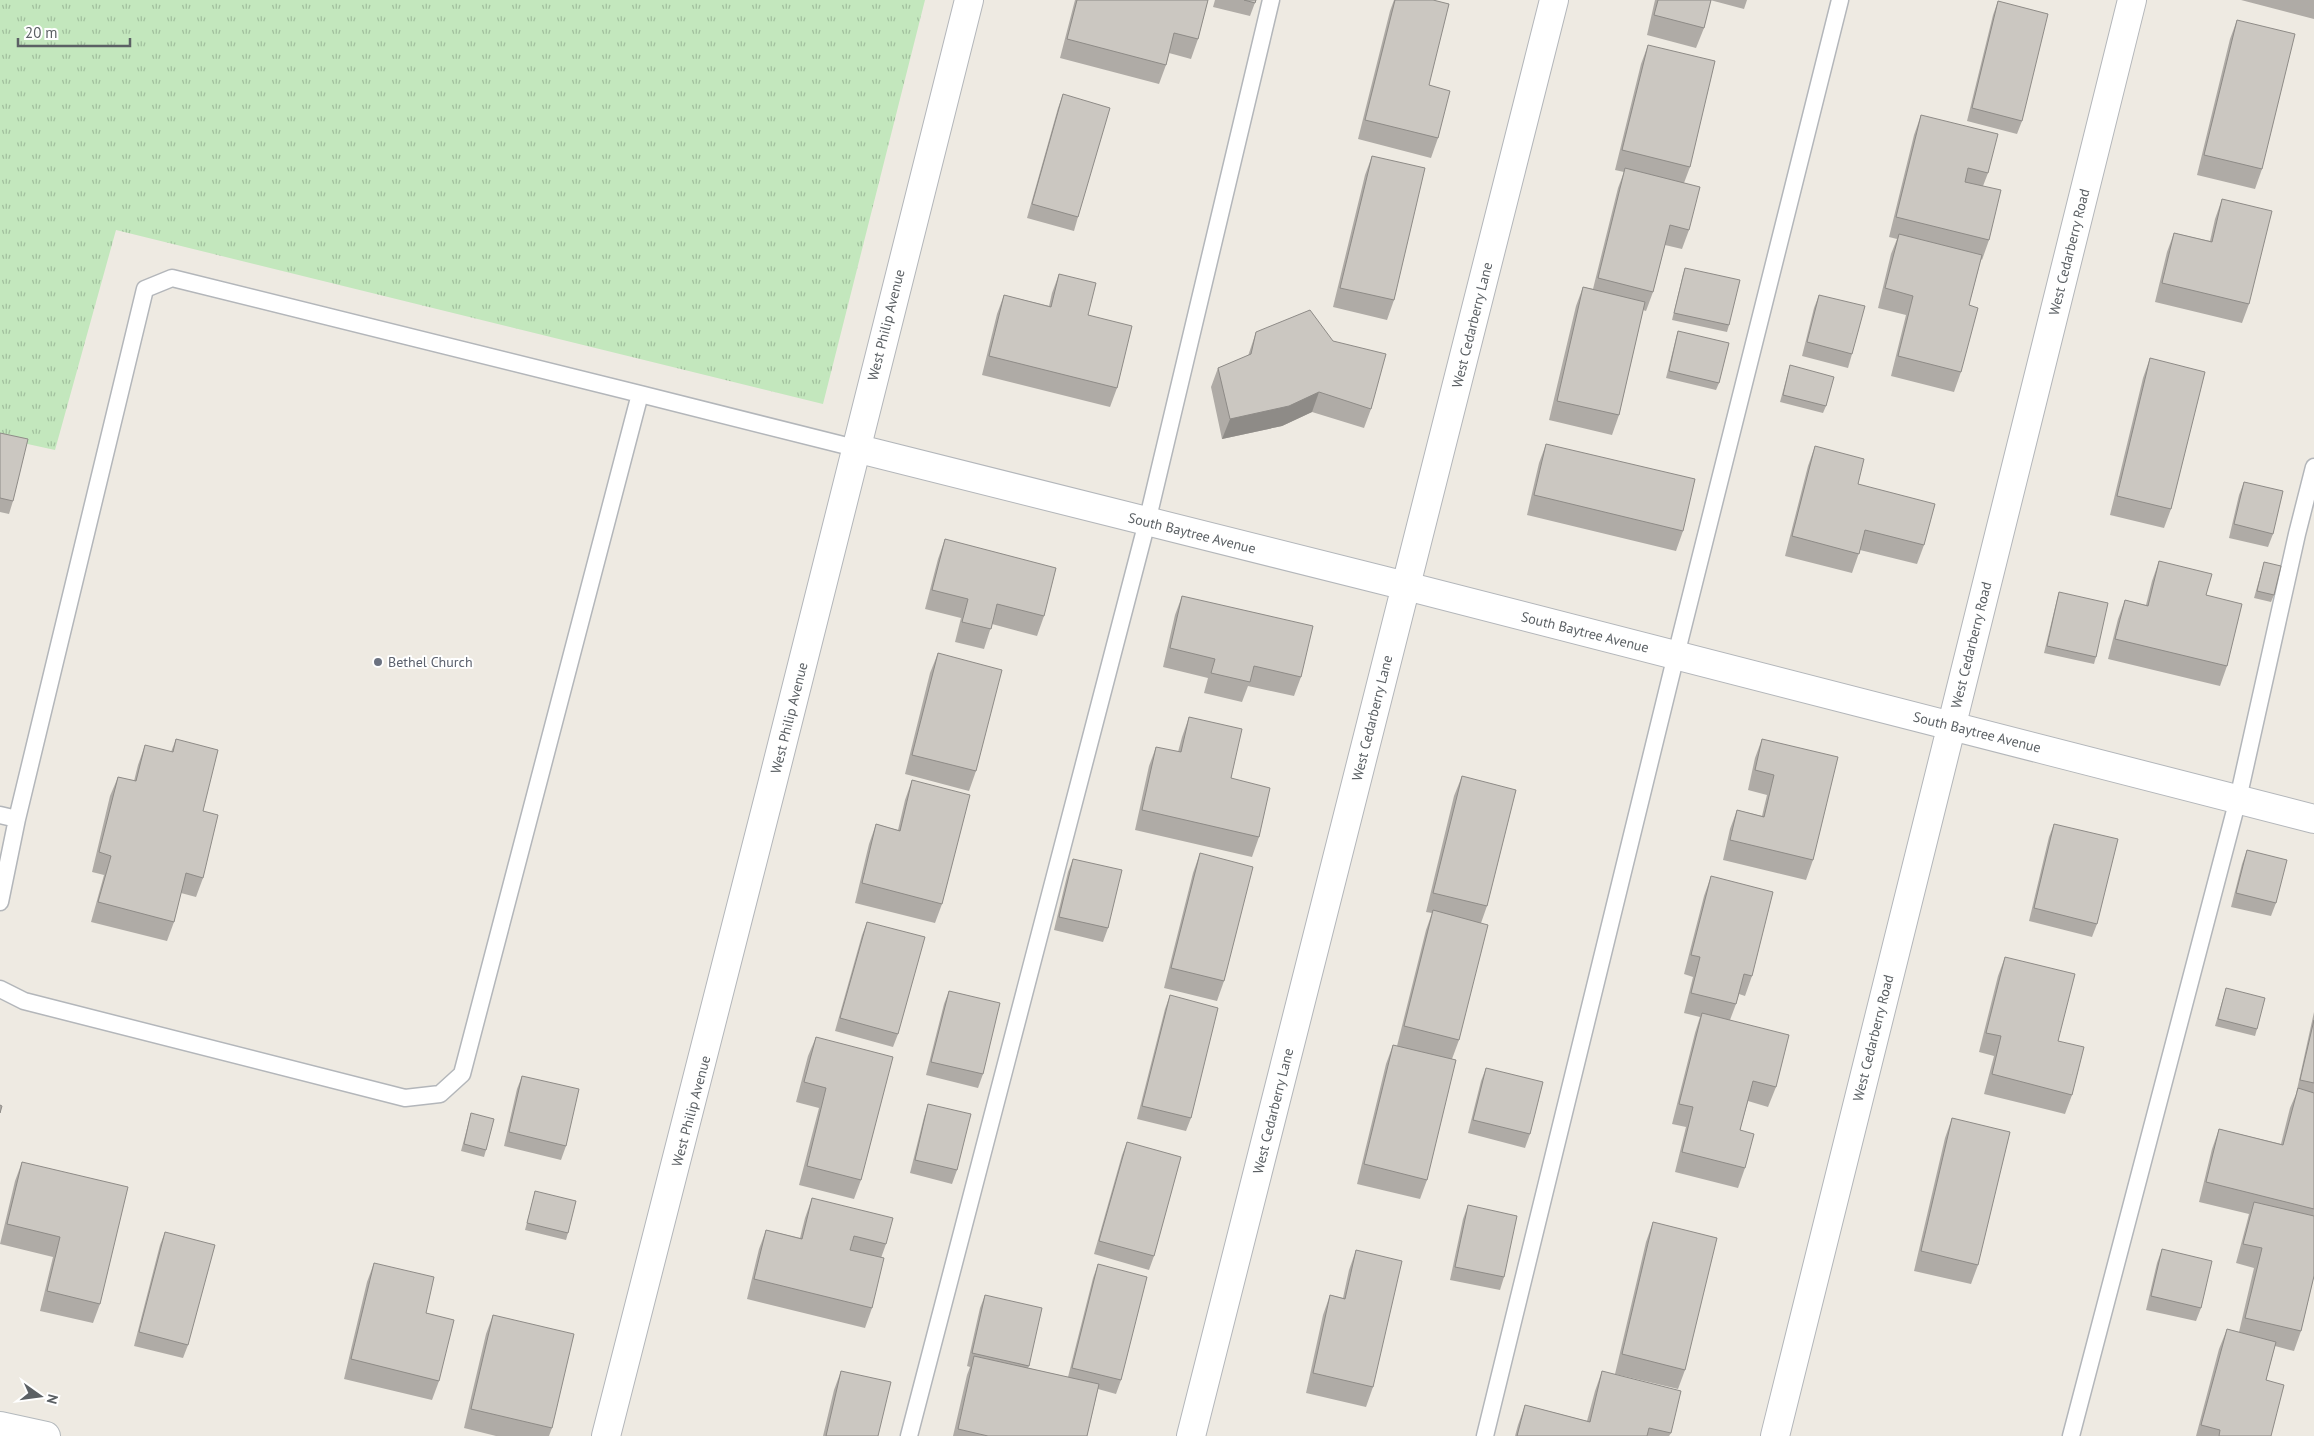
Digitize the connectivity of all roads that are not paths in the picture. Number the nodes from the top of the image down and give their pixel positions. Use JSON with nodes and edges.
{"nodes":[{"id":1,"x":969,"y":0,"type":"edge"},
{"id":2,"x":1271,"y":0,"type":"edge"},
{"id":3,"x":1554,"y":0,"type":"edge"},
{"id":4,"x":1840,"y":0,"type":"edge"},
{"id":5,"x":2132,"y":0,"type":"edge"},
{"id":6,"x":640,"y":394,"type":"junction"},
{"id":7,"x":855,"y":448,"type":"junction"},
{"id":8,"x":2314,"y":467,"type":"edge"},
{"id":9,"x":1148,"y":522,"type":"junction"},
{"id":10,"x":1406,"y":586,"type":"junction"},
{"id":11,"x":1676,"y":655,"type":"junction"},
{"id":12,"x":1951,"y":726,"type":"junction"},
{"id":13,"x":2238,"y":799,"type":"junction"},
{"id":14,"x":0,"y":815,"type":"edge"},
{"id":15,"x":2314,"y":818,"type":"edge"},
{"id":16,"x":17,"y":819,"type":"junction"},
{"id":17,"x":0,"y":902,"type":"edge"},
{"id":18,"x":0,"y":989,"type":"edge"},
{"id":19,"x":0,"y":1426,"type":"edge"},
{"id":20,"x":46,"y":1436,"type":"edge"},
{"id":21,"x":606,"y":1436,"type":"edge"},
{"id":22,"x":909,"y":1436,"type":"edge"},
{"id":23,"x":1190,"y":1436,"type":"edge"},
{"id":24,"x":1485,"y":1436,"type":"edge"},
{"id":25,"x":1775,"y":1436,"type":"edge"},
{"id":26,"x":2071,"y":1436,"type":"edge"}],
"edges":[{"from":1,"to":7,"type":"street","name":"West Philip Avenue"},
{"from":2,"to":9,"type":"lane"},
{"from":3,"to":10,"type":"street","name":"West Cedarberry Lane"},
{"from":4,"to":11,"type":"lane"},
{"from":5,"to":12,"type":"street","name":"West Cedarberry Road"},
{"from":6,"to":7,"type":"lane"},
{"from":6,"to":16,"type":"lane"},
{"from":6,"to":18,"type":"lane"},
{"from":7,"to":9,"type":"street","name":"South Baytree Avenue"},
{"from":7,"to":21,"type":"street","name":"West Philip Avenue"},
{"from":8,"to":13,"type":"lane"},
{"from":9,"to":10,"type":"street","name":"South Baytree Avenue"},
{"from":9,"to":22,"type":"lane"},
{"from":10,"to":11,"type":"street","name":"South Baytree Avenue"},
{"from":10,"to":23,"type":"street","name":"West Cedarberry Lane"},
{"from":11,"to":12,"type":"street","name":"South Baytree Avenue"},
{"from":11,"to":24,"type":"lane"},
{"from":12,"to":13,"type":"street","name":"South Baytree Avenue"},
{"from":12,"to":25,"type":"street","name":"West Cedarberry Road"},
{"from":13,"to":15,"type":"street","name":"South Baytree Avenue"},
{"from":13,"to":26,"type":"lane"},
{"from":14,"to":16,"type":"lane"},
{"from":16,"to":17,"type":"lane"},
{"from":19,"to":20,"type":"street"}]}
